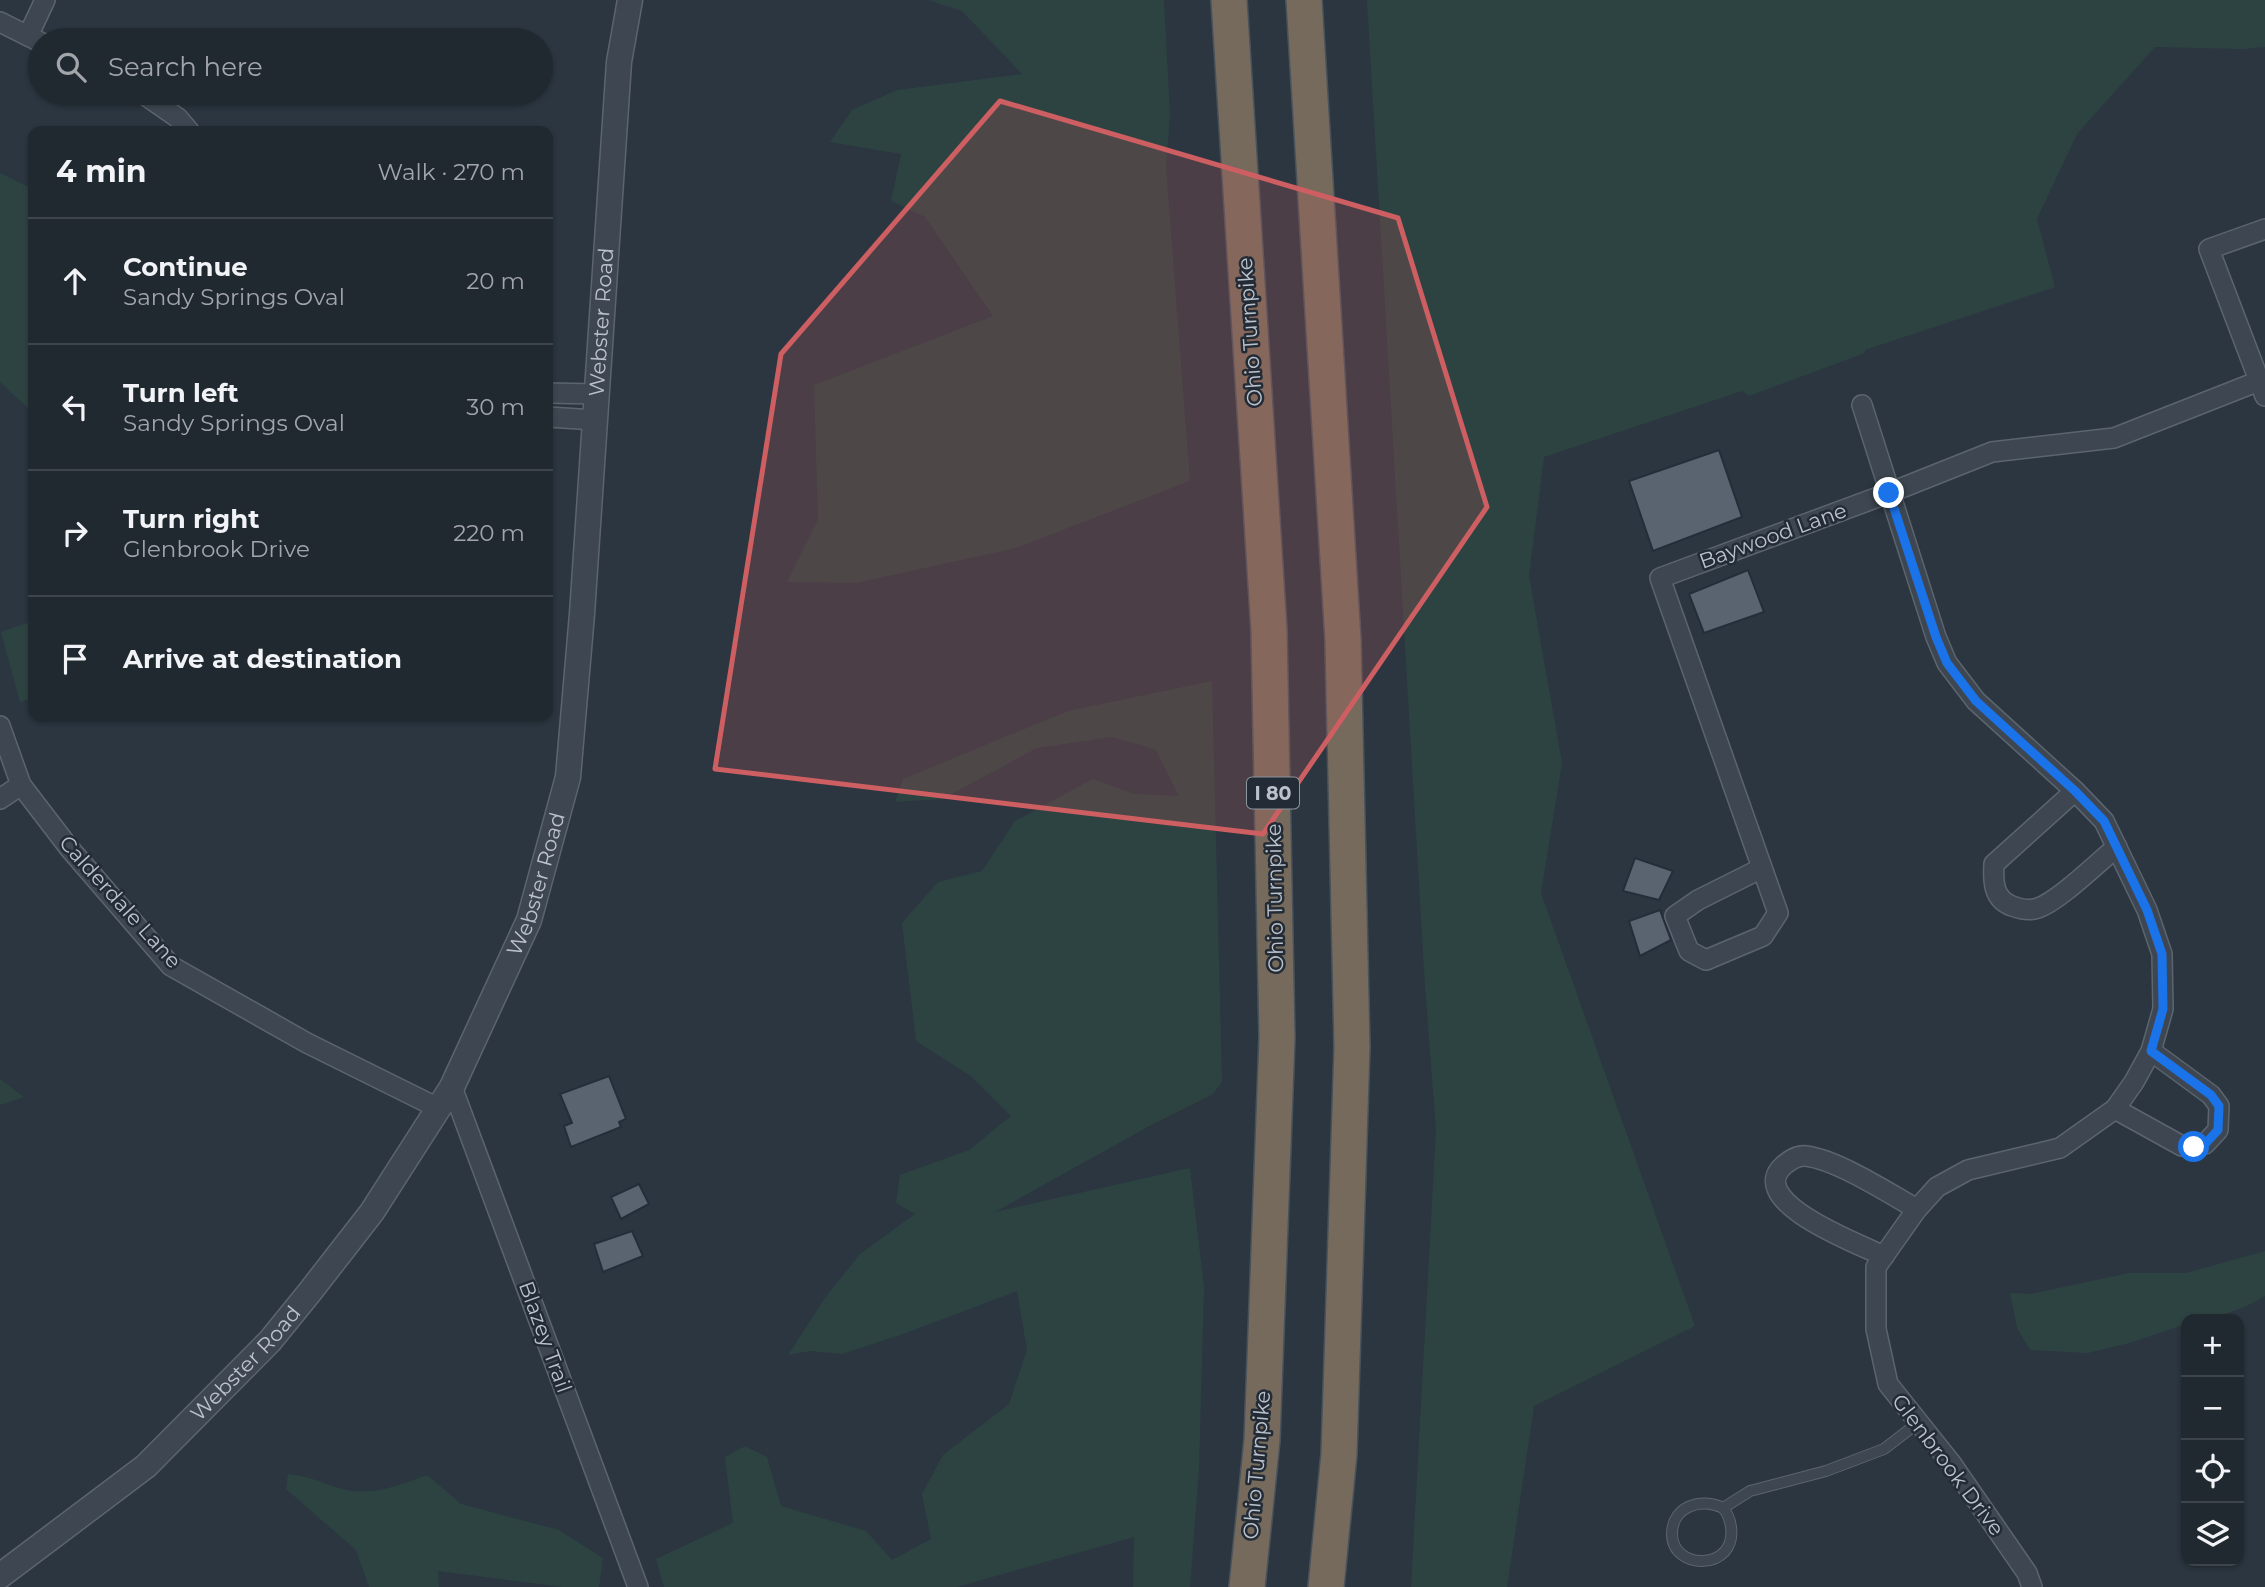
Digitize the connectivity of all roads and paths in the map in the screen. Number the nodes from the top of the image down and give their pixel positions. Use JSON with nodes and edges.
{"nodes":[{"id":1,"x":45,"y":0,"type":"edge"},
{"id":2,"x":630,"y":0,"type":"edge"},
{"id":3,"x":1229,"y":0,"type":"edge"},
{"id":4,"x":1304,"y":0,"type":"edge"},
{"id":5,"x":0,"y":22,"type":"edge"},
{"id":6,"x":37,"y":28,"type":"edge"},
{"id":7,"x":28,"y":36,"type":"edge"},
{"id":8,"x":159,"y":105,"type":"edge"},
{"id":9,"x":185,"y":126,"type":"edge"},
{"id":10,"x":2265,"y":229,"type":"edge"},
{"id":11,"x":2262,"y":389,"type":"edge"},
{"id":12,"x":553,"y":393,"type":"edge"},
{"id":13,"x":597,"y":394,"type":"junction"},
{"id":14,"x":1862,"y":405,"type":"dead end"},
{"id":15,"x":553,"y":417,"type":"edge"},
{"id":16,"x":595,"y":421,"type":"junction"},
{"id":17,"x":1889,"y":493,"type":"junction"},
{"id":18,"x":0,"y":726,"type":"edge"},
{"id":19,"x":22,"y":785,"type":"junction"},
{"id":20,"x":2075,"y":791,"type":"junction"},
{"id":21,"x":0,"y":799,"type":"edge"},
{"id":22,"x":2117,"y":847,"type":"junction"},
{"id":23,"x":1762,"y":869,"type":"junction"},
{"id":24,"x":2151,"y":1051,"type":"junction"},
{"id":25,"x":452,"y":1087,"type":"junction"},
{"id":26,"x":438,"y":1108,"type":"junction"},
{"id":27,"x":2115,"y":1109,"type":"junction"},
{"id":28,"x":1917,"y":1209,"type":"junction"},
{"id":29,"x":1884,"y":1256,"type":"junction"},
{"id":30,"x":1919,"y":1422,"type":"junction"},
{"id":31,"x":1723,"y":1507,"type":"junction"},
{"id":32,"x":0,"y":1576,"type":"edge"},
{"id":33,"x":638,"y":1587,"type":"edge"},
{"id":34,"x":1247,"y":1587,"type":"edge"},
{"id":35,"x":1325,"y":1587,"type":"edge"},
{"id":36,"x":2032,"y":1587,"type":"edge"}],
"edges":[{"from":1,"to":6,"type":"street"},
{"from":2,"to":13,"type":"street","name":"Webster Road"},
{"from":3,"to":34,"type":"highway","name":"Ohio Turnpike","number":"I 80"},
{"from":4,"to":35,"type":"highway"},
{"from":5,"to":7,"type":"street"},
{"from":8,"to":9,"type":"street"},
{"from":10,"to":11,"type":"street"},
{"from":11,"to":17,"type":"street","name":"Baywood Lane"},
{"from":12,"to":13,"type":"street"},
{"from":13,"to":16,"type":"street","name":"Webster Road"},
{"from":14,"to":17,"type":"street","name":"Glenbrook Drive"},
{"from":15,"to":16,"type":"street"},
{"from":16,"to":25,"type":"street","name":"Webster Road"},
{"from":17,"to":20,"type":"street","name":"Glenbrook Drive"},
{"from":17,"to":23,"type":"street","name":"Baywood Lane"},
{"from":18,"to":19,"type":"street","name":"Calderdale Lane"},
{"from":19,"to":21,"type":"street"},
{"from":19,"to":26,"type":"street","name":"Calderdale Lane"},
{"from":20,"to":22,"type":"street","name":"Glenbrook Drive"},
{"from":20,"to":22,"type":"street"},
{"from":22,"to":24,"type":"street","name":"Glenbrook Drive"},
{"from":23,"to":23,"type":"street","name":"Baywood Lane"},
{"from":24,"to":27,"type":"street","name":"Glenbrook Drive"},
{"from":24,"to":27,"type":"street"},
{"from":25,"to":26,"type":"street","name":"Webster Road"},
{"from":25,"to":33,"type":"street","name":"Blazey Trail"},
{"from":26,"to":32,"type":"street","name":"Webster Road"},
{"from":27,"to":28,"type":"street","name":"Glenbrook Drive"},
{"from":28,"to":29,"type":"street","name":"Glenbrook Drive"},
{"from":28,"to":29,"type":"street"},
{"from":29,"to":30,"type":"street","name":"Glenbrook Drive"},
{"from":30,"to":31,"type":"lane"},
{"from":30,"to":36,"type":"street","name":"Glenbrook Drive"},
{"from":31,"to":31,"type":"lane"}]}
